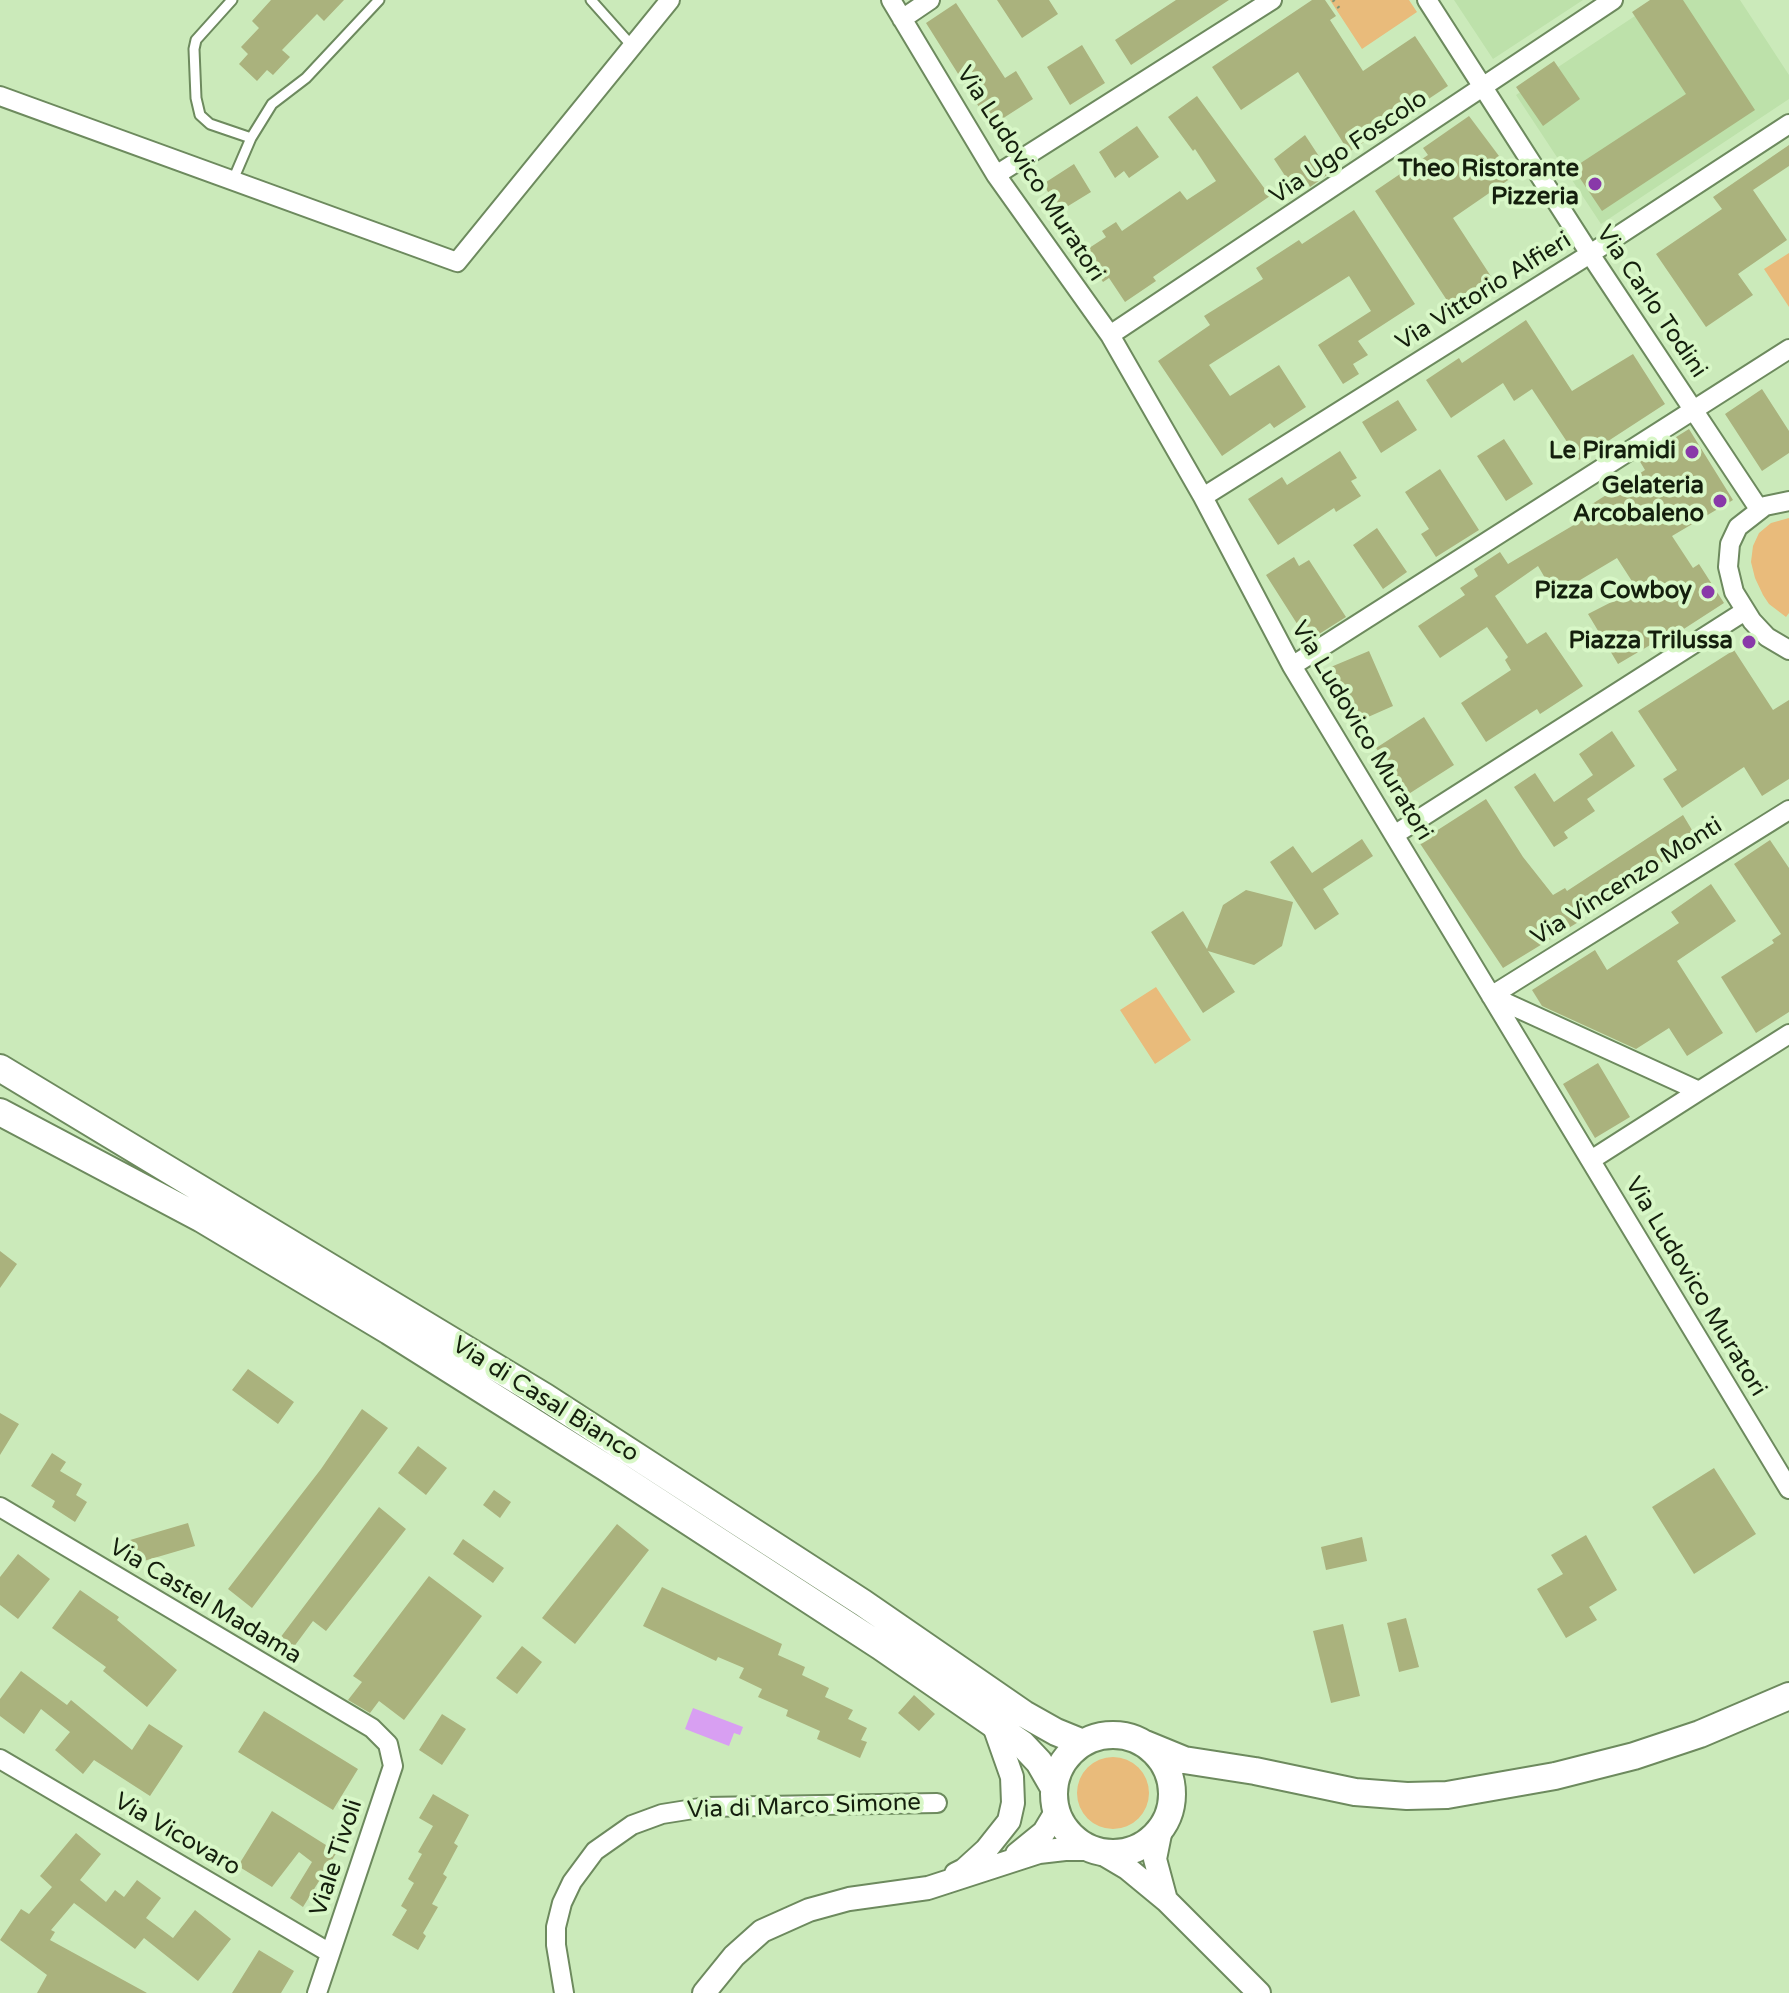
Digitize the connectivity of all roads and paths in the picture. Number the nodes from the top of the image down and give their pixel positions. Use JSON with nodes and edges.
{"nodes":[{"id":1,"x":232,"y":0,"type":"edge"},
{"id":2,"x":379,"y":0,"type":"edge"},
{"id":3,"x":591,"y":0,"type":"edge"},
{"id":4,"x":670,"y":0,"type":"edge"},
{"id":5,"x":891,"y":0,"type":"edge"},
{"id":6,"x":930,"y":0,"type":"edge"},
{"id":7,"x":1272,"y":0,"type":"edge"},
{"id":8,"x":1333,"y":0,"type":"edge"},
{"id":9,"x":1427,"y":0,"type":"edge"},
{"id":10,"x":1613,"y":0,"type":"edge"},
{"id":11,"x":1339,"y":8,"type":"dead end"},
{"id":12,"x":902,"y":19,"type":"junction"},
{"id":13,"x":632,"y":46,"type":"junction"},
{"id":14,"x":1483,"y":87,"type":"junction"},
{"id":15,"x":0,"y":96,"type":"edge"},
{"id":16,"x":1789,"y":124,"type":"edge"},
{"id":17,"x":251,"y":138,"type":"junction"},
{"id":18,"x":996,"y":175,"type":"junction"},
{"id":19,"x":233,"y":180,"type":"junction"},
{"id":20,"x":1590,"y":254,"type":"junction"},
{"id":21,"x":1110,"y":335,"type":"junction"},
{"id":22,"x":1789,"y":349,"type":"edge"},
{"id":23,"x":1694,"y":410,"type":"junction"},
{"id":24,"x":1203,"y":497,"type":"junction"},
{"id":25,"x":1789,"y":501,"type":"edge"},
{"id":26,"x":1759,"y":509,"type":"junction"},
{"id":27,"x":1745,"y":611,"type":"junction"},
{"id":28,"x":1789,"y":650,"type":"edge"},
{"id":29,"x":1292,"y":666,"type":"junction"},
{"id":30,"x":1789,"y":810,"type":"edge"},
{"id":31,"x":1394,"y":835,"type":"junction"},
{"id":32,"x":1491,"y":996,"type":"junction"},
{"id":33,"x":1789,"y":1034,"type":"edge"},
{"id":34,"x":0,"y":1068,"type":"edge"},
{"id":35,"x":1699,"y":1091,"type":"junction"},
{"id":36,"x":0,"y":1112,"type":"edge"},
{"id":37,"x":1591,"y":1160,"type":"junction"},
{"id":38,"x":1789,"y":1489,"type":"edge"},
{"id":39,"x":0,"y":1507,"type":"edge"},
{"id":40,"x":1789,"y":1696,"type":"edge"},
{"id":41,"x":994,"y":1726,"type":"junction"},
{"id":42,"x":384,"y":1739,"type":"joint"},
{"id":43,"x":1083,"y":1743,"type":"junction"},
{"id":44,"x":1145,"y":1744,"type":"junction"},
{"id":45,"x":0,"y":1759,"type":"edge"},
{"id":46,"x":1237,"y":1769,"type":"junction"},
{"id":47,"x":1055,"y":1800,"type":"junction"},
{"id":48,"x":1172,"y":1800,"type":"junction"},
{"id":49,"x":937,"y":1803,"type":"dead end"},
{"id":50,"x":1161,"y":1829,"type":"junction"},
{"id":51,"x":1096,"y":1850,"type":"junction"},
{"id":52,"x":996,"y":1868,"type":"junction"},
{"id":53,"x":928,"y":1888,"type":"junction"},
{"id":54,"x":1167,"y":1901,"type":"junction"},
{"id":55,"x":330,"y":1953,"type":"junction"},
{"id":56,"x":317,"y":1993,"type":"edge"},
{"id":57,"x":564,"y":1993,"type":"edge"},
{"id":58,"x":704,"y":1993,"type":"edge"},
{"id":59,"x":1259,"y":1993,"type":"edge"}],
"edges":[{"from":1,"to":17,"type":"lane"},
{"from":2,"to":17,"type":"lane"},
{"from":3,"to":13,"type":"lane"},
{"from":4,"to":13,"type":"street"},
{"from":5,"to":12,"type":"street","name":"Via Ludovico Muratori"},
{"from":6,"to":12,"type":"street"},
{"from":7,"to":18,"type":"street"},
{"from":8,"to":11,"type":"path"},
{"from":9,"to":14,"type":"street","name":"Via Carlo Todini"},
{"from":10,"to":14,"type":"street","name":"Via Ugo Foscolo"},
{"from":12,"to":18,"type":"street","name":"Via Ludovico Muratori"},
{"from":13,"to":19,"type":"street"},
{"from":14,"to":20,"type":"street","name":"Via Carlo Todini"},
{"from":14,"to":21,"type":"street","name":"Via Ugo Foscolo"},
{"from":15,"to":19,"type":"street"},
{"from":16,"to":20,"type":"street","name":"Via Vittorio Alfieri"},
{"from":17,"to":19,"type":"lane"},
{"from":18,"to":21,"type":"street","name":"Via Ludovico Muratori"},
{"from":20,"to":23,"type":"street","name":"Via Carlo Todini"},
{"from":20,"to":24,"type":"street","name":"Via Vittorio Alfieri"},
{"from":21,"to":24,"type":"street","name":"Via Ludovico Muratori"},
{"from":22,"to":23,"type":"street"},
{"from":23,"to":26,"type":"street","name":"Via Carlo Todini"},
{"from":23,"to":29,"type":"street"},
{"from":24,"to":29,"type":"street","name":"Via Ludovico Muratori"},
{"from":25,"to":26,"type":"street"},
{"from":26,"to":27,"type":"street"},
{"from":27,"to":28,"type":"street"},
{"from":27,"to":31,"type":"street"},
{"from":29,"to":31,"type":"street","name":"Via Ludovico Muratori"},
{"from":30,"to":32,"type":"street","name":"Via Vincenzo Monti"},
{"from":31,"to":32,"type":"street","name":"Via Ludovico Muratori"},
{"from":32,"to":35,"type":"street"},
{"from":32,"to":37,"type":"street","name":"Via Ludovico Muratori"},
{"from":33,"to":35,"type":"street"},
{"from":34,"to":43,"type":"main road","name":"Via di Casal Bianco"},
{"from":35,"to":37,"type":"street"},
{"from":36,"to":41,"type":"main road","name":"Via di Casal Bianco"},
{"from":37,"to":38,"type":"street","name":"Via Ludovico Muratori"},
{"from":39,"to":42,"type":"street","name":"Via Castel Madama"},
{"from":40,"to":46,"type":"main road"},
{"from":41,"to":47,"type":"main road","name":"Via di Casal Bianco"},
{"from":41,"to":53,"type":"street"},
{"from":42,"to":55,"type":"street","name":"Viale Tivoli"},
{"from":43,"to":44,"type":"main road"},
{"from":43,"to":47,"type":"main road"},
{"from":44,"to":46,"type":"main road"},
{"from":44,"to":48,"type":"main road"},
{"from":45,"to":55,"type":"street","name":"Via Vicovaro"},
{"from":46,"to":48,"type":"main road"},
{"from":47,"to":51,"type":"main road"},
{"from":47,"to":52,"type":"street"},
{"from":48,"to":50,"type":"main road"},
{"from":49,"to":57,"type":"street","name":"Via di Marco Simone"},
{"from":50,"to":51,"type":"main road"},
{"from":50,"to":54,"type":"street"},
{"from":51,"to":52,"type":"street"},
{"from":51,"to":54,"type":"street"},
{"from":52,"to":53,"type":"street"},
{"from":53,"to":58,"type":"street"},
{"from":54,"to":59,"type":"street"},
{"from":55,"to":56,"type":"street","name":"Viale Tivoli"}]}
